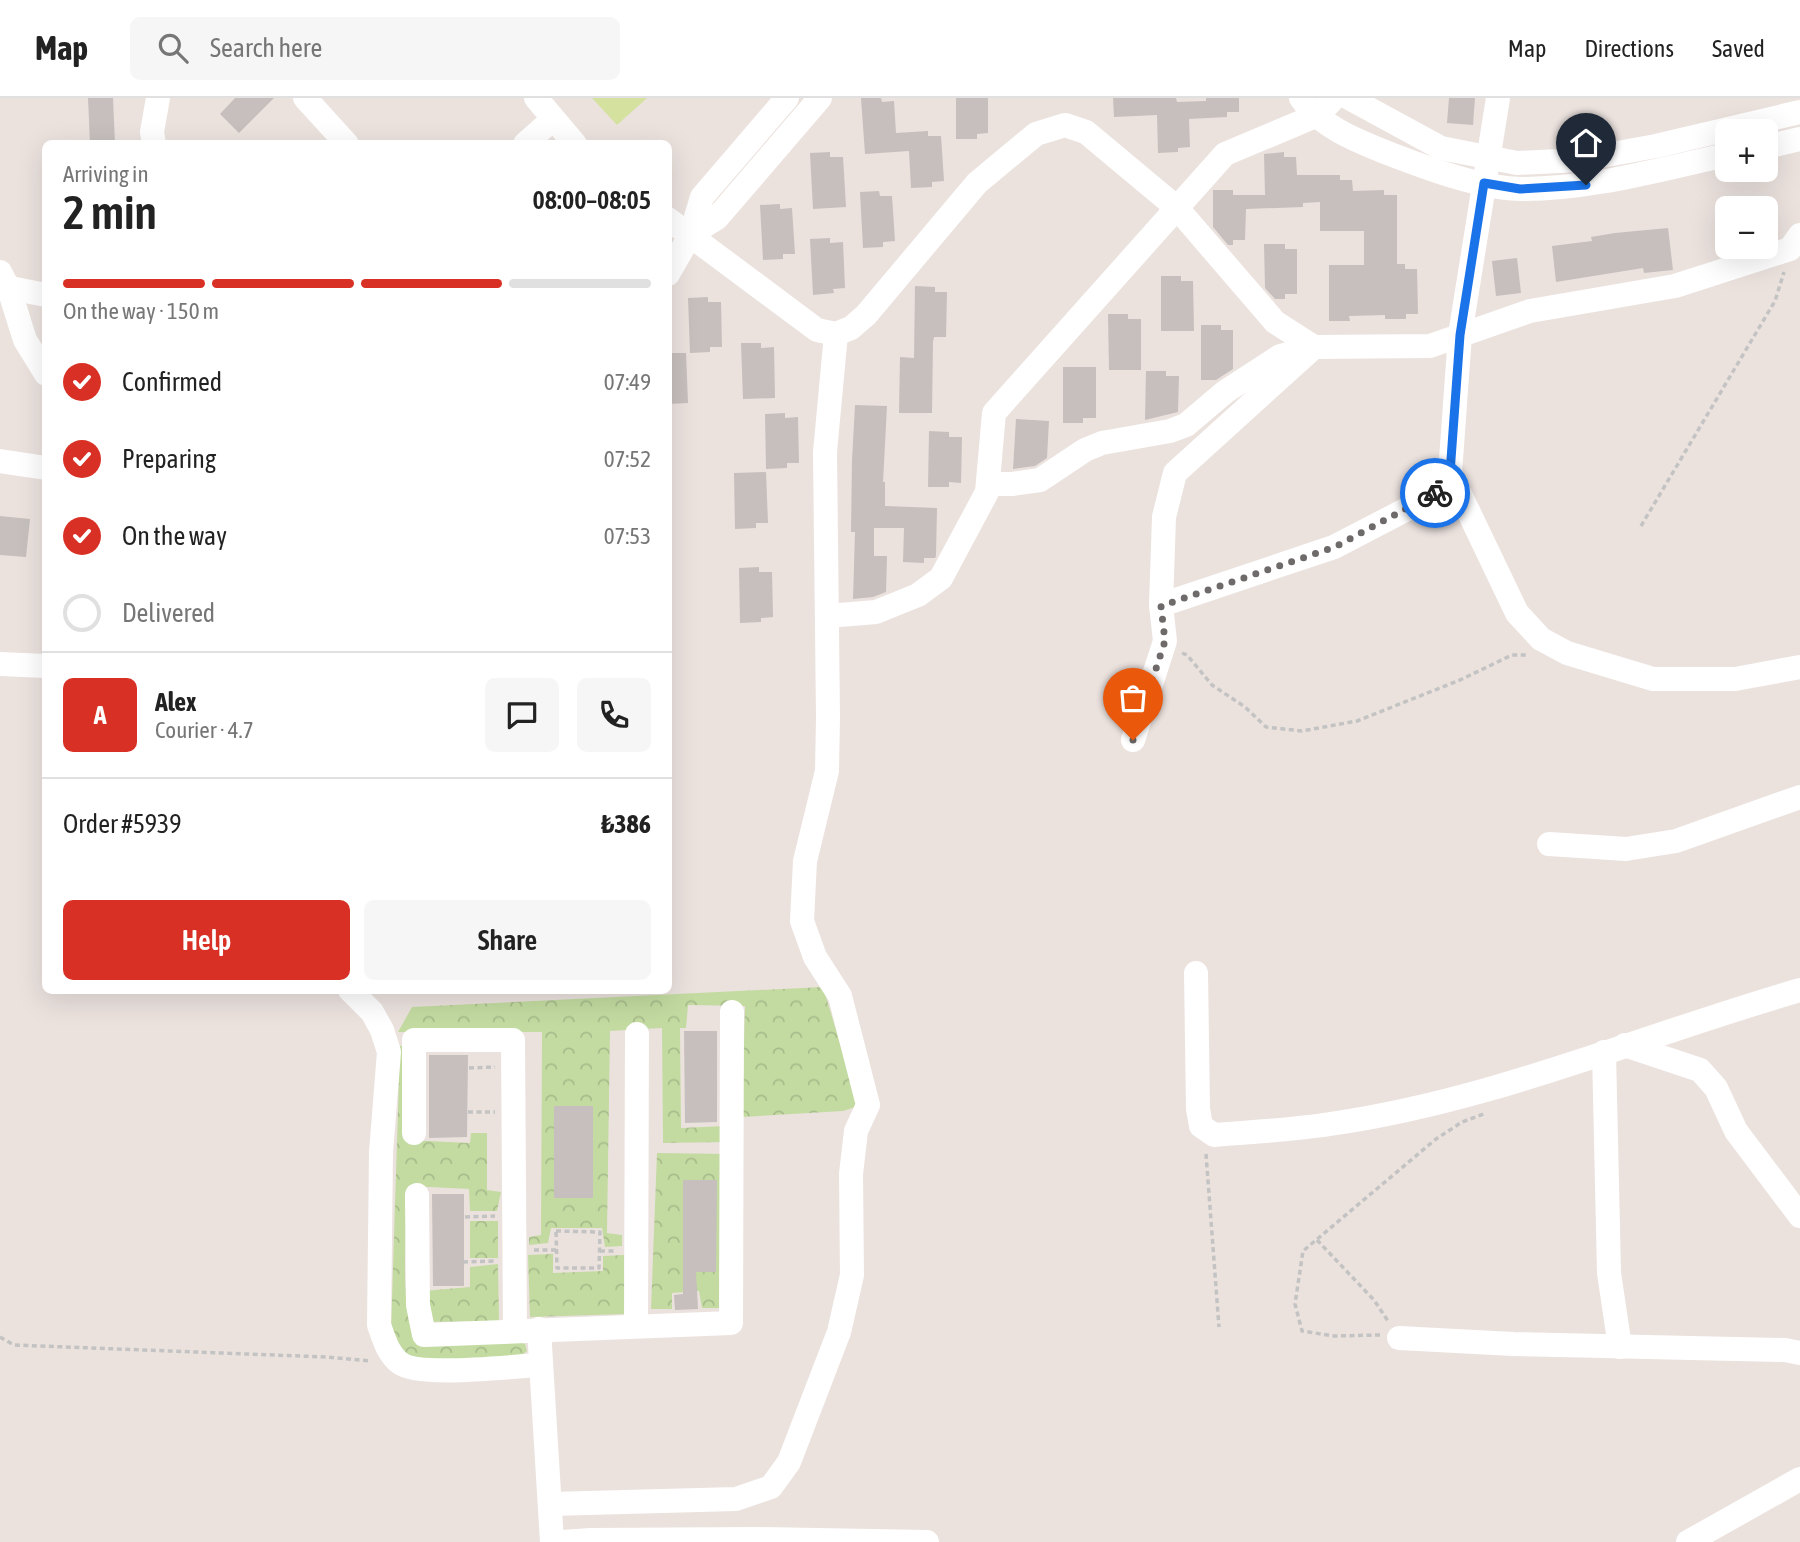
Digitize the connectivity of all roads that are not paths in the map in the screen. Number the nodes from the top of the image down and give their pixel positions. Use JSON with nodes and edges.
{"nodes":[{"id":1,"x":158,"y":98,"type":"edge"},
{"id":2,"x":305,"y":98,"type":"edge"},
{"id":3,"x":536,"y":98,"type":"edge"},
{"id":4,"x":787,"y":98,"type":"edge"},
{"id":5,"x":820,"y":98,"type":"edge"},
{"id":6,"x":1349,"y":98,"type":"edge"},
{"id":7,"x":1498,"y":98,"type":"edge"},
{"id":8,"x":1318,"y":103,"type":"edge"},
{"id":9,"x":1800,"y":111,"type":"edge"},
{"id":10,"x":552,"y":120,"type":"junction"},
{"id":11,"x":1800,"y":139,"type":"edge"},
{"id":12,"x":153,"y":140,"type":"edge"},
{"id":13,"x":343,"y":140,"type":"edge"},
{"id":14,"x":530,"y":140,"type":"edge"},
{"id":15,"x":571,"y":140,"type":"edge"},
{"id":16,"x":1778,"y":144,"type":"edge"},
{"id":17,"x":1488,"y":157,"type":"junction"},
{"id":18,"x":1715,"y":158,"type":"edge"},
{"id":19,"x":1484,"y":183,"type":"junction"},
{"id":20,"x":1177,"y":208,"type":"junction"},
{"id":21,"x":672,"y":222,"type":"edge"},
{"id":22,"x":691,"y":234,"type":"junction"},
{"id":23,"x":1795,"y":242,"type":"edge"},
{"id":24,"x":672,"y":267,"type":"edge"},
{"id":25,"x":3,"y":282,"type":"edge"},
{"id":26,"x":42,"y":294,"type":"edge"},
{"id":27,"x":836,"y":334,"type":"junction"},
{"id":28,"x":1460,"y":335,"type":"junction"},
{"id":29,"x":1314,"y":347,"type":"junction"},
{"id":30,"x":42,"y":368,"type":"edge"},
{"id":31,"x":0,"y":461,"type":"edge"},
{"id":32,"x":42,"y":467,"type":"edge"},
{"id":33,"x":1450,"y":473,"type":"junction"},
{"id":34,"x":988,"y":484,"type":"junction"},
{"id":35,"x":1161,"y":606,"type":"junction"},
{"id":36,"x":827,"y":616,"type":"junction"},
{"id":37,"x":0,"y":664,"type":"edge"},
{"id":38,"x":42,"y":666,"type":"edge"},
{"id":39,"x":1800,"y":667,"type":"edge"},
{"id":40,"x":1133,"y":740,"type":"dead end"},
{"id":41,"x":1800,"y":797,"type":"edge"},
{"id":42,"x":1549,"y":844,"type":"dead end"},
{"id":43,"x":1196,"y":973,"type":"dead end"},
{"id":44,"x":1800,"y":990,"type":"edge"},
{"id":45,"x":354,"y":994,"type":"edge"},
{"id":46,"x":733,"y":1012,"type":"dead end"},
{"id":47,"x":637,"y":1034,"type":"dead end"},
{"id":48,"x":1615,"y":1049,"type":"junction"},
{"id":49,"x":414,"y":1133,"type":"dead end"},
{"id":50,"x":416,"y":1195,"type":"dead end"},
{"id":51,"x":1800,"y":1216,"type":"edge"},
{"id":52,"x":636,"y":1326,"type":"junction"},
{"id":53,"x":527,"y":1330,"type":"junction"},
{"id":54,"x":1399,"y":1338,"type":"road end"},
{"id":55,"x":1620,"y":1347,"type":"junction"},
{"id":56,"x":1800,"y":1353,"type":"edge"},
{"id":57,"x":541,"y":1365,"type":"junction"},
{"id":58,"x":1800,"y":1479,"type":"edge"},
{"id":59,"x":550,"y":1504,"type":"junction"},
{"id":60,"x":753,"y":1540,"type":"edge"},
{"id":61,"x":552,"y":1542,"type":"edge"},
{"id":62,"x":562,"y":1542,"type":"edge"},
{"id":63,"x":927,"y":1542,"type":"edge"},
{"id":64,"x":1688,"y":1542,"type":"edge"}],
"edges":[{"from":1,"to":12,"type":"street"},
{"from":2,"to":13,"type":"street"},
{"from":3,"to":10,"type":"street"},
{"from":4,"to":22,"type":"street"},
{"from":5,"to":22,"type":"street"},
{"from":6,"to":17,"type":"street"},
{"from":7,"to":17,"type":"street"},
{"from":8,"to":19,"type":"street"},
{"from":8,"to":20,"type":"street"},
{"from":9,"to":17,"type":"street"},
{"from":10,"to":14,"type":"street"},
{"from":10,"to":15,"type":"street"},
{"from":11,"to":16,"type":"street"},
{"from":17,"to":19,"type":"street"},
{"from":18,"to":19,"type":"street"},
{"from":19,"to":28,"type":"street"},
{"from":20,"to":27,"type":"street"},
{"from":20,"to":29,"type":"street"},
{"from":20,"to":34,"type":"street"},
{"from":21,"to":22,"type":"street"},
{"from":22,"to":24,"type":"street"},
{"from":22,"to":27,"type":"street"},
{"from":23,"to":28,"type":"street"},
{"from":25,"to":26,"type":"street"},
{"from":25,"to":30,"type":"street"},
{"from":27,"to":36,"type":"street"},
{"from":28,"to":29,"type":"street"},
{"from":28,"to":33,"type":"street"},
{"from":29,"to":34,"type":"street"},
{"from":29,"to":35,"type":"street"},
{"from":31,"to":32,"type":"street"},
{"from":33,"to":35,"type":"street"},
{"from":33,"to":39,"type":"street"},
{"from":34,"to":36,"type":"street"},
{"from":35,"to":40,"type":"street"},
{"from":36,"to":59,"type":"street"},
{"from":37,"to":38,"type":"street"},
{"from":41,"to":42,"type":"street"},
{"from":43,"to":48,"type":"street"},
{"from":44,"to":48,"type":"street"},
{"from":45,"to":57,"type":"street"},
{"from":46,"to":52,"type":"street"},
{"from":47,"to":52,"type":"street"},
{"from":48,"to":51,"type":"street"},
{"from":48,"to":55,"type":"street"},
{"from":49,"to":53,"type":"street"},
{"from":50,"to":53,"type":"street"},
{"from":52,"to":53,"type":"street"},
{"from":53,"to":57,"type":"street"},
{"from":54,"to":55,"type":"street"},
{"from":55,"to":56,"type":"street"},
{"from":57,"to":59,"type":"street"},
{"from":58,"to":64,"type":"street"},
{"from":59,"to":61,"type":"street"},
{"from":60,"to":62,"type":"street"},
{"from":60,"to":63,"type":"street"}]}
